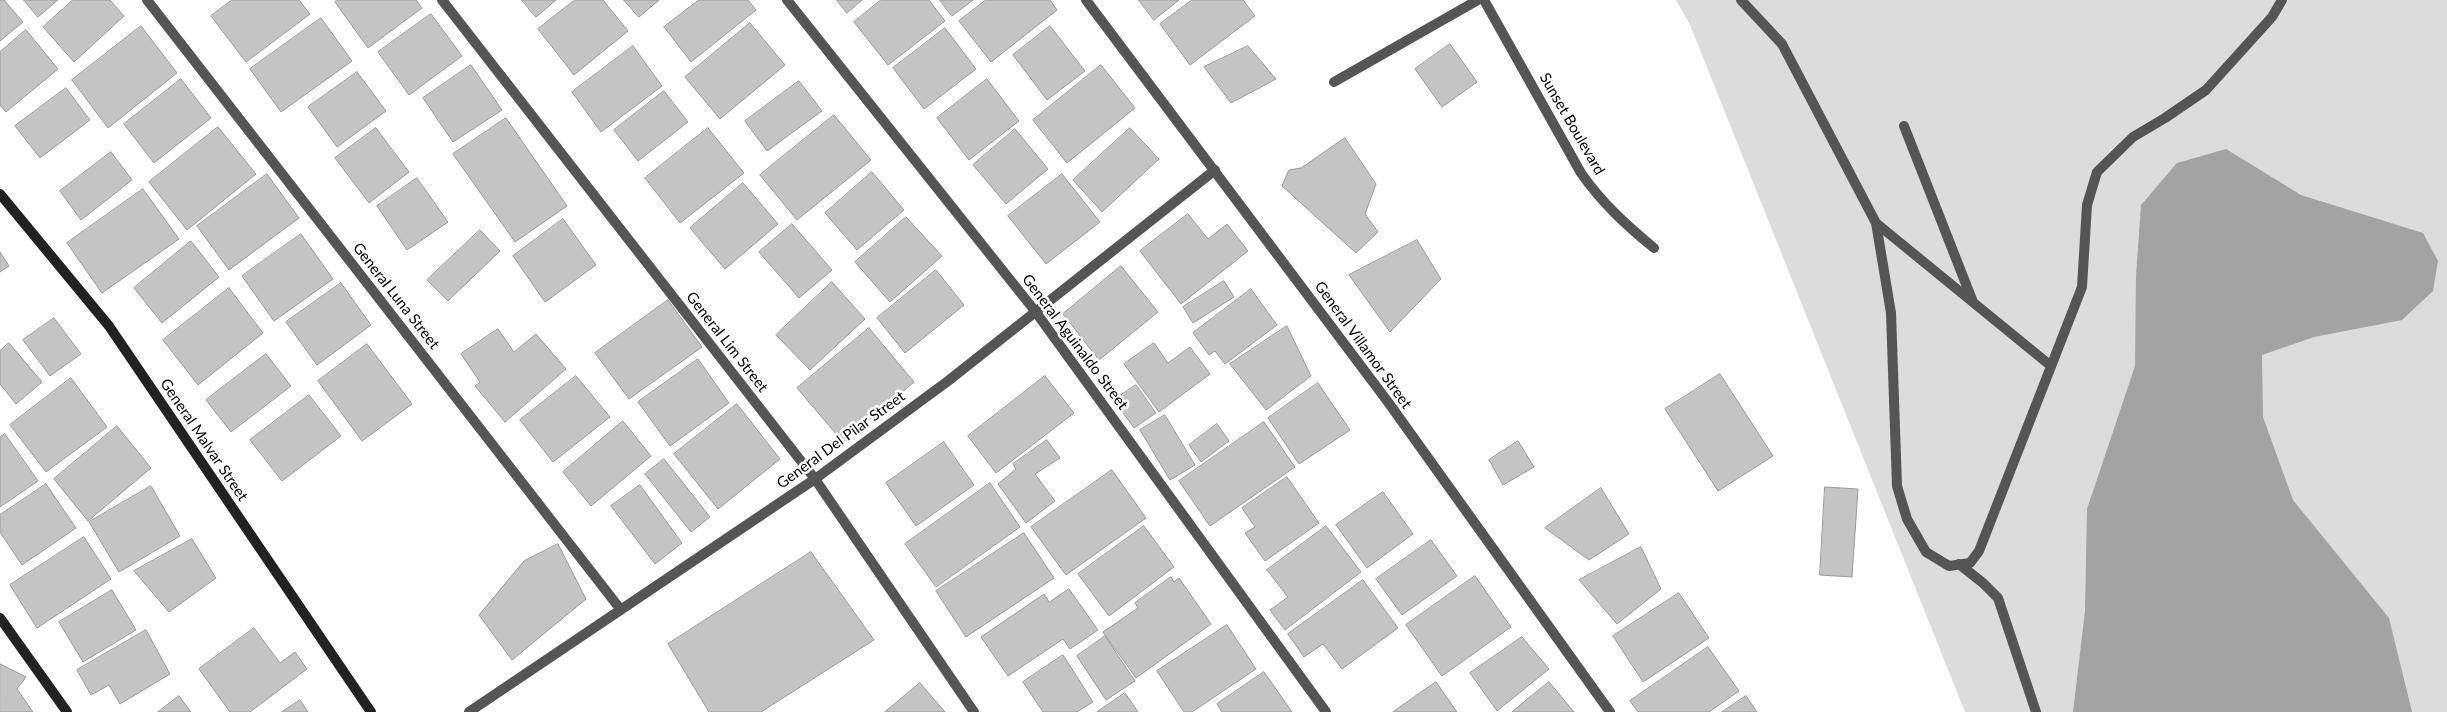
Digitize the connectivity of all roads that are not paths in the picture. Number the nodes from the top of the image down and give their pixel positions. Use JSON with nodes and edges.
{"nodes":[{"id":1,"x":147,"y":0,"type":"edge"},
{"id":2,"x":442,"y":0,"type":"edge"},
{"id":3,"x":787,"y":0,"type":"edge"},
{"id":4,"x":1086,"y":0,"type":"edge"},
{"id":5,"x":1478,"y":0,"type":"edge"},
{"id":6,"x":1484,"y":0,"type":"edge"},
{"id":7,"x":1741,"y":0,"type":"edge"},
{"id":8,"x":2282,"y":0,"type":"edge"},
{"id":9,"x":1334,"y":82,"type":"dead end"},
{"id":10,"x":1904,"y":126,"type":"dead end"},
{"id":11,"x":1215,"y":170,"type":"junction"},
{"id":12,"x":0,"y":194,"type":"edge"},
{"id":13,"x":1876,"y":223,"type":"junction"},
{"id":14,"x":1654,"y":248,"type":"dead end"},
{"id":15,"x":1973,"y":302,"type":"junction"},
{"id":16,"x":1035,"y":311,"type":"junction"},
{"id":17,"x":2051,"y":366,"type":"junction"},
{"id":18,"x":815,"y":479,"type":"junction"},
{"id":19,"x":1959,"y":564,"type":"junction"},
{"id":20,"x":621,"y":610,"type":"junction"},
{"id":21,"x":0,"y":618,"type":"edge"},
{"id":22,"x":67,"y":712,"type":"edge"},
{"id":23,"x":370,"y":712,"type":"edge"},
{"id":24,"x":469,"y":712,"type":"edge"},
{"id":25,"x":974,"y":712,"type":"edge"},
{"id":26,"x":1326,"y":712,"type":"edge"},
{"id":27,"x":1610,"y":712,"type":"edge"},
{"id":28,"x":2036,"y":712,"type":"edge"}],
"edges":[{"from":1,"to":20,"type":"street","name":"General Luna Street"},
{"from":2,"to":18,"type":"street","name":"General Lim Street"},
{"from":3,"to":16,"type":"street","name":"General Aguinaldo Street"},
{"from":4,"to":11,"type":"street","name":"General Villamor Street"},
{"from":5,"to":9,"type":"street"},
{"from":6,"to":14,"type":"street","name":"Sunset Boulevard"},
{"from":7,"to":13,"type":"street"},
{"from":8,"to":17,"type":"street"},
{"from":10,"to":15,"type":"street"},
{"from":11,"to":16,"type":"street","name":"General Del Pilar Street"},
{"from":11,"to":27,"type":"street","name":"General Villamor Street"},
{"from":12,"to":23,"type":"street","name":"General Malvar Street"},
{"from":13,"to":15,"type":"street"},
{"from":13,"to":19,"type":"street"},
{"from":15,"to":17,"type":"street"},
{"from":16,"to":18,"type":"street","name":"General Del Pilar Street"},
{"from":16,"to":26,"type":"street","name":"General Aguinaldo Street"},
{"from":17,"to":19,"type":"street"},
{"from":18,"to":20,"type":"street","name":"General Del Pilar Street"},
{"from":18,"to":25,"type":"street","name":"General Lim Street"},
{"from":19,"to":28,"type":"street"},
{"from":20,"to":24,"type":"street","name":"General Del Pilar Street"},
{"from":21,"to":22,"type":"street"}]}
